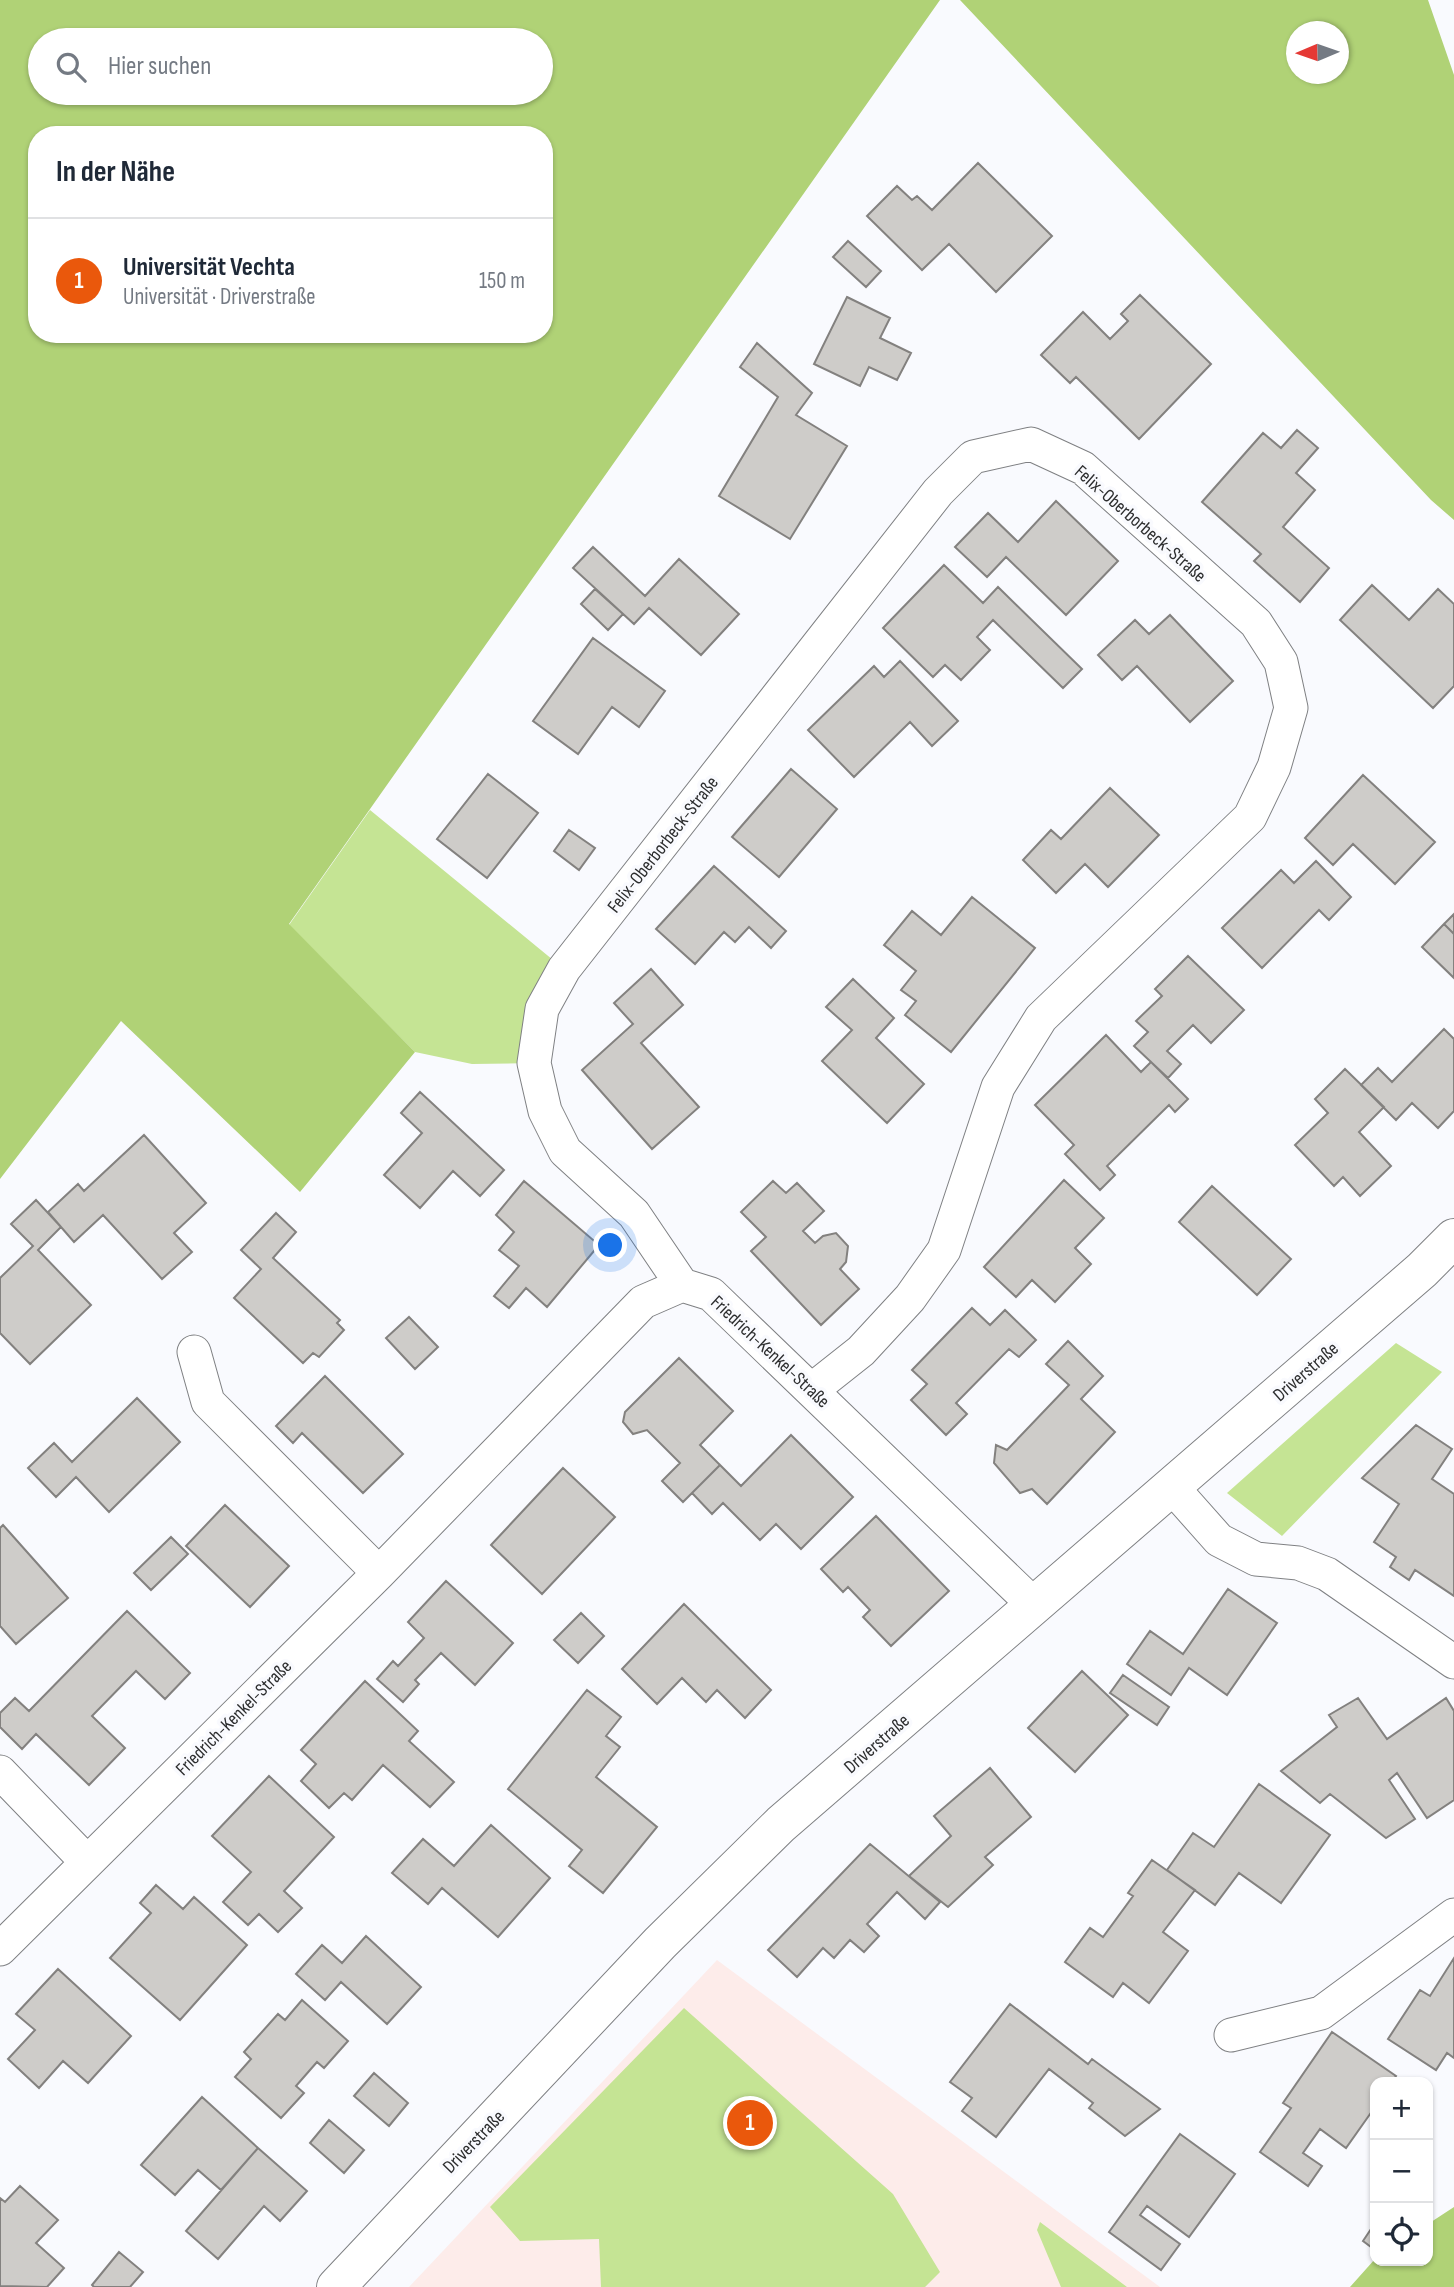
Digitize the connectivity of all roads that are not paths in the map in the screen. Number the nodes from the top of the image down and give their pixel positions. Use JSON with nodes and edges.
{"nodes":[{"id":1,"x":1454,"y":1238,"type":"edge"},
{"id":2,"x":682,"y":1285,"type":"junction"},
{"id":3,"x":194,"y":1352,"type":"dead end"},
{"id":4,"x":813,"y":1389,"type":"junction"},
{"id":5,"x":1171,"y":1487,"type":"junction"},
{"id":6,"x":379,"y":1573,"type":"junction"},
{"id":7,"x":1035,"y":1606,"type":"junction"},
{"id":8,"x":1454,"y":1662,"type":"edge"},
{"id":9,"x":0,"y":1772,"type":"edge"},
{"id":10,"x":87,"y":1862,"type":"junction"},
{"id":11,"x":1454,"y":1916,"type":"edge"},
{"id":12,"x":0,"y":1950,"type":"edge"},
{"id":13,"x":1231,"y":2035,"type":"dead end"},
{"id":14,"x":336,"y":2287,"type":"edge"}],
"edges":[{"from":1,"to":5,"type":"street","name":"Driverstraße"},
{"from":2,"to":4,"type":"street","name":"Friedrich-Kenkel-Straße"},
{"from":2,"to":4,"type":"street","name":"Felix-Oberborbeck-Straße"},
{"from":2,"to":6,"type":"street","name":"Friedrich-Kenkel-Straße"},
{"from":3,"to":6,"type":"street"},
{"from":4,"to":7,"type":"street","name":"Friedrich-Kenkel-Straße"},
{"from":5,"to":7,"type":"street","name":"Driverstraße"},
{"from":5,"to":8,"type":"street"},
{"from":6,"to":10,"type":"street","name":"Friedrich-Kenkel-Straße"},
{"from":7,"to":14,"type":"street","name":"Driverstraße"},
{"from":9,"to":10,"type":"street"},
{"from":10,"to":12,"type":"street","name":"Friedrich-Kenkel-Straße"},
{"from":11,"to":13,"type":"street"}]}
